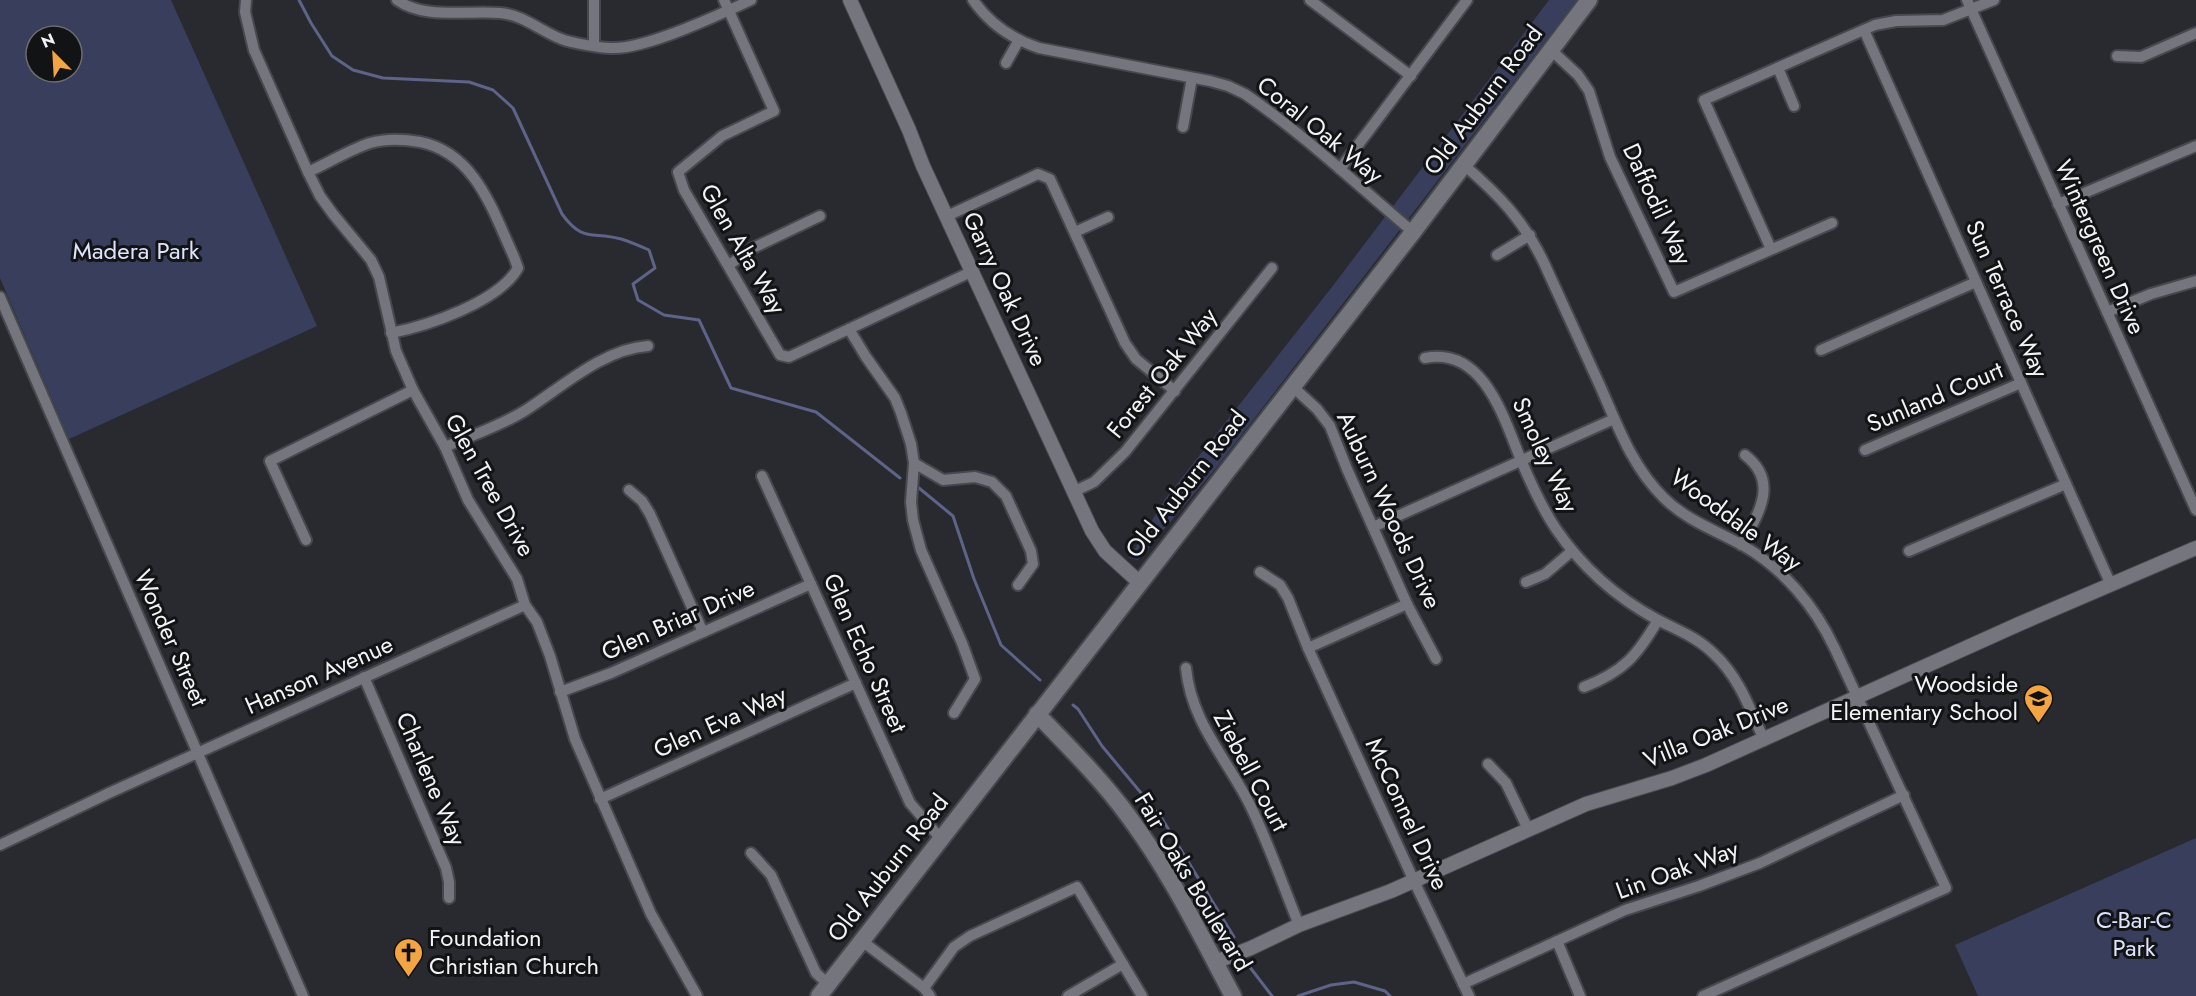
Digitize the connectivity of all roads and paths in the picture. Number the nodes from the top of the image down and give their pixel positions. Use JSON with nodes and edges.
{"nodes":[{"id":1,"x":246,"y":0,"type":"edge"},
{"id":2,"x":397,"y":0,"type":"edge"},
{"id":3,"x":594,"y":0,"type":"edge"},
{"id":4,"x":751,"y":0,"type":"edge"},
{"id":5,"x":850,"y":0,"type":"edge"},
{"id":6,"x":973,"y":0,"type":"edge"},
{"id":7,"x":1310,"y":0,"type":"edge"},
{"id":8,"x":1467,"y":0,"type":"edge"},
{"id":9,"x":1589,"y":0,"type":"edge"},
{"id":10,"x":1994,"y":0,"type":"edge"},
{"id":11,"x":726,"y":5,"type":"edge"},
{"id":12,"x":1969,"y":5,"type":"edge"},
{"id":13,"x":1864,"y":30,"type":"junction"},
{"id":14,"x":2196,"y":33,"type":"edge"},
{"id":15,"x":1019,"y":40,"type":"junction"},
{"id":16,"x":594,"y":45,"type":"junction"},
{"id":17,"x":1551,"y":51,"type":"junction"},
{"id":18,"x":2117,"y":56,"type":"dead end"},
{"id":19,"x":1006,"y":63,"type":"dead end"},
{"id":20,"x":1778,"y":68,"type":"junction"},
{"id":21,"x":1411,"y":76,"type":"junction"},
{"id":22,"x":1192,"y":78,"type":"junction"},
{"id":23,"x":1794,"y":106,"type":"dead end"},
{"id":24,"x":1183,"y":127,"type":"dead end"},
{"id":25,"x":2196,"y":146,"type":"edge"},
{"id":26,"x":1464,"y":165,"type":"junction"},
{"id":27,"x":1340,"y":169,"type":"junction"},
{"id":28,"x":308,"y":172,"type":"junction"},
{"id":29,"x":2058,"y":204,"type":"junction"},
{"id":30,"x":820,"y":216,"type":"dead end"},
{"id":31,"x":947,"y":216,"type":"junction"},
{"id":32,"x":1108,"y":217,"type":"dead end"},
{"id":33,"x":1832,"y":223,"type":"dead end"},
{"id":34,"x":1075,"y":232,"type":"junction"},
{"id":35,"x":1413,"y":232,"type":"junction"},
{"id":36,"x":1530,"y":235,"type":"junction"},
{"id":37,"x":1772,"y":249,"type":"junction"},
{"id":38,"x":1497,"y":255,"type":"dead end"},
{"id":39,"x":729,"y":265,"type":"junction"},
{"id":40,"x":1272,"y":268,"type":"dead end"},
{"id":41,"x":973,"y":271,"type":"junction"},
{"id":42,"x":2196,"y":281,"type":"edge"},
{"id":43,"x":1976,"y":282,"type":"junction"},
{"id":44,"x":0,"y":297,"type":"edge"},
{"id":45,"x":2107,"y":312,"type":"junction"},
{"id":46,"x":849,"y":329,"type":"junction"},
{"id":47,"x":391,"y":333,"type":"junction"},
{"id":48,"x":648,"y":346,"type":"dead end"},
{"id":49,"x":1821,"y":351,"type":"dead end"},
{"id":50,"x":1425,"y":358,"type":"dead end"},
{"id":51,"x":2021,"y":383,"type":"junction"},
{"id":52,"x":1293,"y":387,"type":"junction"},
{"id":53,"x":413,"y":390,"type":"junction"},
{"id":54,"x":1174,"y":391,"type":"junction"},
{"id":55,"x":1614,"y":419,"type":"junction"},
{"id":56,"x":445,"y":447,"type":"junction"},
{"id":57,"x":1865,"y":450,"type":"dead end"},
{"id":58,"x":1745,"y":455,"type":"dead end"},
{"id":59,"x":1521,"y":461,"type":"junction"},
{"id":60,"x":914,"y":463,"type":"junction"},
{"id":61,"x":762,"y":476,"type":"dead end"},
{"id":62,"x":2067,"y":484,"type":"junction"},
{"id":63,"x":629,"y":490,"type":"dead end"},
{"id":64,"x":1073,"y":492,"type":"junction"},
{"id":65,"x":2196,"y":510,"type":"edge"},
{"id":66,"x":1373,"y":527,"type":"junction"},
{"id":67,"x":306,"y":540,"type":"dead end"},
{"id":68,"x":1742,"y":545,"type":"junction"},
{"id":69,"x":2196,"y":548,"type":"edge"},
{"id":70,"x":1572,"y":550,"type":"junction"},
{"id":71,"x":1909,"y":551,"type":"dead end"},
{"id":72,"x":1260,"y":572,"type":"dead end"},
{"id":73,"x":1526,"y":582,"type":"dead end"},
{"id":74,"x":1140,"y":583,"type":"junction"},
{"id":75,"x":811,"y":584,"type":"junction"},
{"id":76,"x":1017,"y":585,"type":"dead end"},
{"id":77,"x":2111,"y":585,"type":"junction"},
{"id":78,"x":1407,"y":604,"type":"junction"},
{"id":79,"x":525,"y":605,"type":"junction"},
{"id":80,"x":1658,"y":620,"type":"junction"},
{"id":81,"x":703,"y":632,"type":"junction"},
{"id":82,"x":1308,"y":648,"type":"junction"},
{"id":83,"x":1436,"y":659,"type":"dead end"},
{"id":84,"x":1186,"y":668,"type":"dead end"},
{"id":85,"x":364,"y":677,"type":"junction"},
{"id":86,"x":856,"y":683,"type":"junction"},
{"id":87,"x":1584,"y":687,"type":"dead end"},
{"id":88,"x":560,"y":692,"type":"junction"},
{"id":89,"x":1858,"y":698,"type":"junction"},
{"id":90,"x":954,"y":713,"type":"dead end"},
{"id":91,"x":1037,"y":714,"type":"junction"},
{"id":92,"x":1764,"y":740,"type":"junction"},
{"id":93,"x":198,"y":753,"type":"junction"},
{"id":94,"x":1488,"y":765,"type":"dead end"},
{"id":95,"x":1904,"y":795,"type":"junction"},
{"id":96,"x":600,"y":799,"type":"junction"},
{"id":97,"x":1528,"y":829,"type":"junction"},
{"id":98,"x":941,"y":839,"type":"junction"},
{"id":99,"x":0,"y":845,"type":"edge"},
{"id":100,"x":751,"y":853,"type":"dead end"},
{"id":101,"x":1414,"y":881,"type":"junction"},
{"id":102,"x":449,"y":898,"type":"dead end"},
{"id":103,"x":1299,"y":926,"type":"junction"},
{"id":104,"x":862,"y":941,"type":"junction"},
{"id":105,"x":1557,"y":941,"type":"junction"},
{"id":106,"x":1215,"y":962,"type":"junction"},
{"id":107,"x":1123,"y":964,"type":"junction"},
{"id":108,"x":1463,"y":984,"type":"junction"},
{"id":109,"x":824,"y":990,"type":"edge"},
{"id":110,"x":927,"y":992,"type":"edge"},
{"id":111,"x":303,"y":996,"type":"edge"},
{"id":112,"x":697,"y":996,"type":"edge"},
{"id":113,"x":1068,"y":996,"type":"edge"},
{"id":114,"x":1142,"y":996,"type":"edge"},
{"id":115,"x":1233,"y":996,"type":"edge"},
{"id":116,"x":1468,"y":996,"type":"edge"},
{"id":117,"x":1580,"y":996,"type":"edge"},
{"id":118,"x":1703,"y":996,"type":"edge"}],
"edges":[{"from":1,"to":28,"type":"street","name":"Glen Tree Drive"},
{"from":2,"to":16,"type":"street"},
{"from":3,"to":16,"type":"street"},
{"from":4,"to":11,"type":"street"},
{"from":5,"to":31,"type":"street","name":"Garry Oak Drive"},
{"from":6,"to":15,"type":"street","name":"Coral Oak Way"},
{"from":7,"to":21,"type":"street"},
{"from":8,"to":21,"type":"street"},
{"from":9,"to":17,"type":"main road","name":"Old Auburn Road"},
{"from":10,"to":12,"type":"street"},
{"from":11,"to":16,"type":"street"},
{"from":11,"to":39,"type":"street","name":"Glen Alta Way"},
{"from":12,"to":13,"type":"street"},
{"from":12,"to":29,"type":"street","name":"Wintergreen Drive"},
{"from":13,"to":20,"type":"street"},
{"from":13,"to":43,"type":"street","name":"Sun Terrace Way"},
{"from":14,"to":18,"type":"street"},
{"from":15,"to":19,"type":"street"},
{"from":15,"to":22,"type":"street","name":"Coral Oak Way"},
{"from":17,"to":26,"type":"main road","name":"Old Auburn Road"},
{"from":17,"to":37,"type":"street","name":"Daffodil Way"},
{"from":20,"to":23,"type":"street"},
{"from":20,"to":37,"type":"street"},
{"from":21,"to":27,"type":"street"},
{"from":22,"to":24,"type":"street"},
{"from":22,"to":27,"type":"street","name":"Coral Oak Way"},
{"from":25,"to":29,"type":"street"},
{"from":26,"to":35,"type":"main road","name":"Old Auburn Road"},
{"from":26,"to":36,"type":"street","name":"Wooddale Way"},
{"from":27,"to":35,"type":"street","name":"Coral Oak Way"},
{"from":28,"to":47,"type":"street","name":"Glen Tree Drive"},
{"from":28,"to":47,"type":"street"},
{"from":29,"to":45,"type":"street","name":"Wintergreen Drive"},
{"from":30,"to":39,"type":"street"},
{"from":31,"to":34,"type":"street"},
{"from":31,"to":41,"type":"street","name":"Garry Oak Drive"},
{"from":32,"to":34,"type":"street"},
{"from":33,"to":37,"type":"street","name":"Daffodil Way"},
{"from":34,"to":54,"type":"street"},
{"from":35,"to":52,"type":"main road","name":"Old Auburn Road"},
{"from":36,"to":38,"type":"street"},
{"from":36,"to":55,"type":"street","name":"Wooddale Way"},
{"from":39,"to":46,"type":"street","name":"Glen Alta Way"},
{"from":40,"to":54,"type":"street","name":"Forest Oak Way"},
{"from":41,"to":46,"type":"street"},
{"from":41,"to":64,"type":"street","name":"Garry Oak Drive"},
{"from":42,"to":45,"type":"street"},
{"from":43,"to":49,"type":"street"},
{"from":43,"to":51,"type":"street","name":"Sun Terrace Way"},
{"from":44,"to":93,"type":"street","name":"Wonder Street"},
{"from":45,"to":65,"type":"street","name":"Wintergreen Drive"},
{"from":46,"to":60,"type":"street"},
{"from":47,"to":53,"type":"street","name":"Glen Tree Drive"},
{"from":48,"to":56,"type":"street"},
{"from":50,"to":59,"type":"street","name":"Smoley Way"},
{"from":51,"to":57,"type":"street","name":"Sunland Court"},
{"from":51,"to":62,"type":"street","name":"Sun Terrace Way"},
{"from":52,"to":66,"type":"street","name":"Auburn Woods Drive"},
{"from":52,"to":74,"type":"main road","name":"Old Auburn Road"},
{"from":53,"to":56,"type":"street","name":"Glen Tree Drive"},
{"from":53,"to":67,"type":"street"},
{"from":54,"to":64,"type":"street","name":"Forest Oak Way"},
{"from":55,"to":59,"type":"street"},
{"from":55,"to":68,"type":"street","name":"Wooddale Way"},
{"from":56,"to":79,"type":"street","name":"Glen Tree Drive"},
{"from":58,"to":68,"type":"street"},
{"from":59,"to":66,"type":"street"},
{"from":59,"to":70,"type":"street","name":"Smoley Way"},
{"from":60,"to":76,"type":"street"},
{"from":60,"to":90,"type":"street"},
{"from":61,"to":75,"type":"street","name":"Glen Echo Street"},
{"from":62,"to":71,"type":"street"},
{"from":62,"to":77,"type":"street","name":"Sun Terrace Way"},
{"from":63,"to":81,"type":"street"},
{"from":64,"to":74,"type":"street","name":"Garry Oak Drive"},
{"from":66,"to":78,"type":"street","name":"Auburn Woods Drive"},
{"from":68,"to":89,"type":"street","name":"Wooddale Way"},
{"from":69,"to":77,"type":"street","name":"Villa Oak Drive"},
{"from":70,"to":73,"type":"street"},
{"from":70,"to":80,"type":"street","name":"Smoley Way"},
{"from":72,"to":82,"type":"street","name":"McConnel Drive"},
{"from":74,"to":91,"type":"main road","name":"Old Auburn Road"},
{"from":75,"to":81,"type":"street","name":"Glen Briar Drive"},
{"from":75,"to":86,"type":"street","name":"Glen Echo Street"},
{"from":77,"to":89,"type":"street","name":"Villa Oak Drive"},
{"from":78,"to":82,"type":"street"},
{"from":78,"to":83,"type":"street","name":"Auburn Woods Drive"},
{"from":79,"to":85,"type":"street","name":"Hanson Avenue"},
{"from":79,"to":88,"type":"street","name":"Glen Tree Drive"},
{"from":80,"to":87,"type":"street"},
{"from":80,"to":92,"type":"street","name":"Smoley Way"},
{"from":81,"to":88,"type":"street","name":"Glen Briar Drive"},
{"from":82,"to":101,"type":"street","name":"McConnel Drive"},
{"from":84,"to":103,"type":"street","name":"Ziebell Court"},
{"from":85,"to":93,"type":"street","name":"Hanson Avenue"},
{"from":85,"to":102,"type":"street","name":"Charlene Way"},
{"from":86,"to":96,"type":"street","name":"Glen Eva Way"},
{"from":86,"to":98,"type":"street","name":"Glen Echo Street"},
{"from":88,"to":96,"type":"street","name":"Glen Tree Drive"},
{"from":89,"to":92,"type":"street","name":"Villa Oak Drive"},
{"from":89,"to":95,"type":"street","name":"Wooddale Way"},
{"from":91,"to":98,"type":"main road","name":"Old Auburn Road"},
{"from":91,"to":106,"type":"main road","name":"Fair Oaks Boulevard"},
{"from":92,"to":97,"type":"street","name":"Villa Oak Drive"},
{"from":93,"to":99,"type":"street","name":"Hanson Avenue"},
{"from":93,"to":111,"type":"street","name":"Wonder Street"},
{"from":94,"to":97,"type":"street"},
{"from":95,"to":105,"type":"street","name":"Lin Oak Way"},
{"from":95,"to":118,"type":"street","name":"Wooddale Way"},
{"from":96,"to":112,"type":"street","name":"Glen Tree Drive"},
{"from":97,"to":101,"type":"street","name":"Villa Oak Drive"},
{"from":98,"to":104,"type":"main road","name":"Old Auburn Road"},
{"from":100,"to":109,"type":"street"},
{"from":101,"to":103,"type":"street","name":"Villa Oak Drive"},
{"from":101,"to":108,"type":"street","name":"McConnel Drive"},
{"from":103,"to":106,"type":"street","name":"Villa Oak Drive"},
{"from":104,"to":109,"type":"main road","name":"Old Auburn Road"},
{"from":104,"to":110,"type":"street"},
{"from":105,"to":108,"type":"street","name":"Lin Oak Way"},
{"from":105,"to":117,"type":"street"},
{"from":106,"to":115,"type":"main road","name":"Fair Oaks Boulevard"},
{"from":107,"to":110,"type":"street"},
{"from":107,"to":113,"type":"street"},
{"from":107,"to":114,"type":"street"},
{"from":108,"to":116,"type":"street","name":"McConnel Drive"}]}
